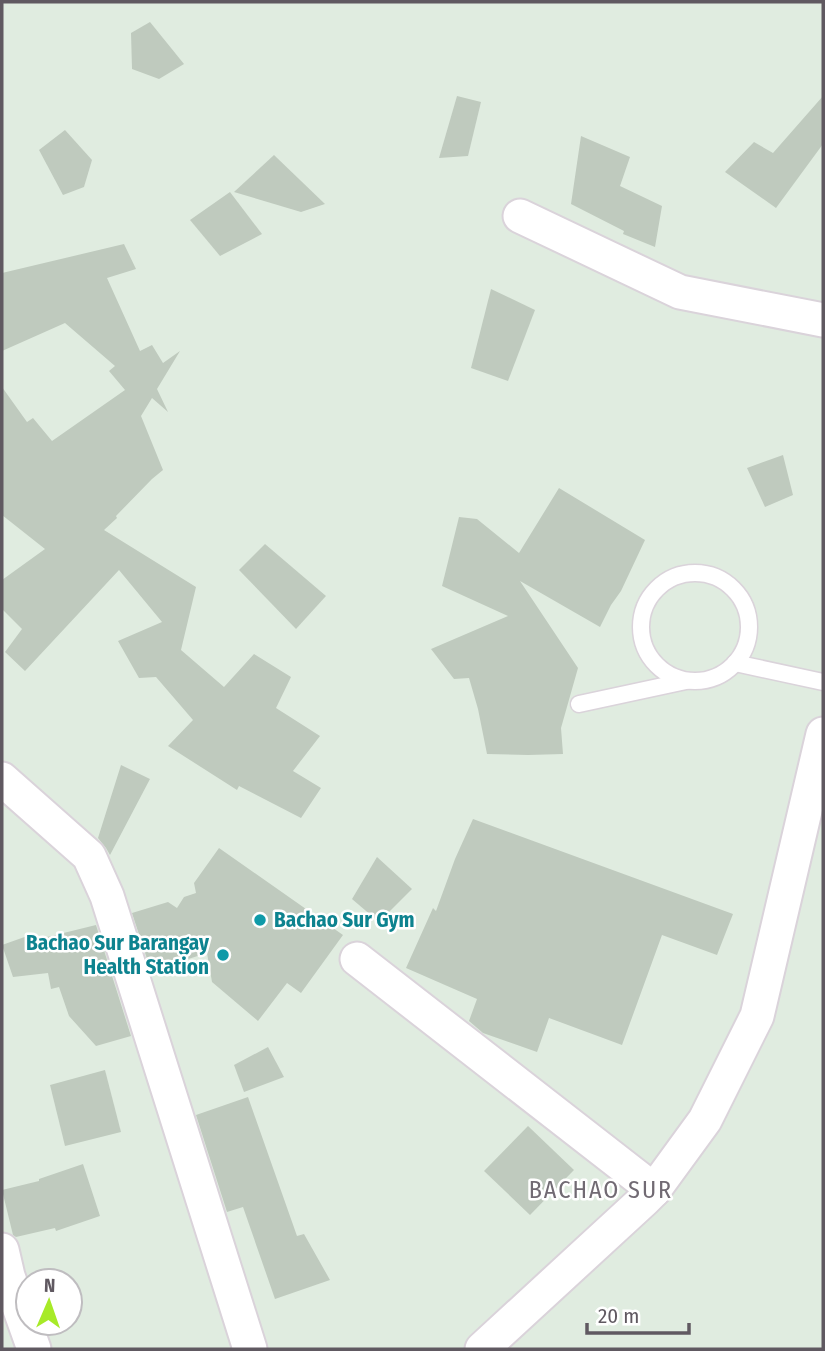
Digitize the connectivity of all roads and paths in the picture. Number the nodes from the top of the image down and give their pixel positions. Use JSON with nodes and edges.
{"nodes":[{"id":1,"x":520,"y":216,"type":"dead end"},
{"id":2,"x":823,"y":320,"type":"edge"},
{"id":3,"x":735,"y":663,"type":"junction"},
{"id":4,"x":687,"y":681,"type":"junction"},
{"id":5,"x":823,"y":682,"type":"edge"},
{"id":6,"x":579,"y":705,"type":"dead end"},
{"id":7,"x":823,"y":734,"type":"edge"},
{"id":8,"x":2,"y":779,"type":"edge"},
{"id":9,"x":357,"y":959,"type":"dead end"},
{"id":10,"x":654,"y":1190,"type":"junction"},
{"id":11,"x":4,"y":1267,"type":"edge"},
{"id":12,"x":34,"y":1349,"type":"edge"},
{"id":13,"x":250,"y":1349,"type":"edge"},
{"id":14,"x":482,"y":1349,"type":"edge"}],
"edges":[{"from":1,"to":2,"type":"street"},
{"from":3,"to":4,"type":"lane"},
{"from":3,"to":4,"type":"lane"},
{"from":3,"to":5,"type":"lane"},
{"from":4,"to":6,"type":"lane"},
{"from":7,"to":10,"type":"street"},
{"from":8,"to":13,"type":"street"},
{"from":9,"to":10,"type":"street"},
{"from":10,"to":14,"type":"street"},
{"from":11,"to":12,"type":"street"}]}
